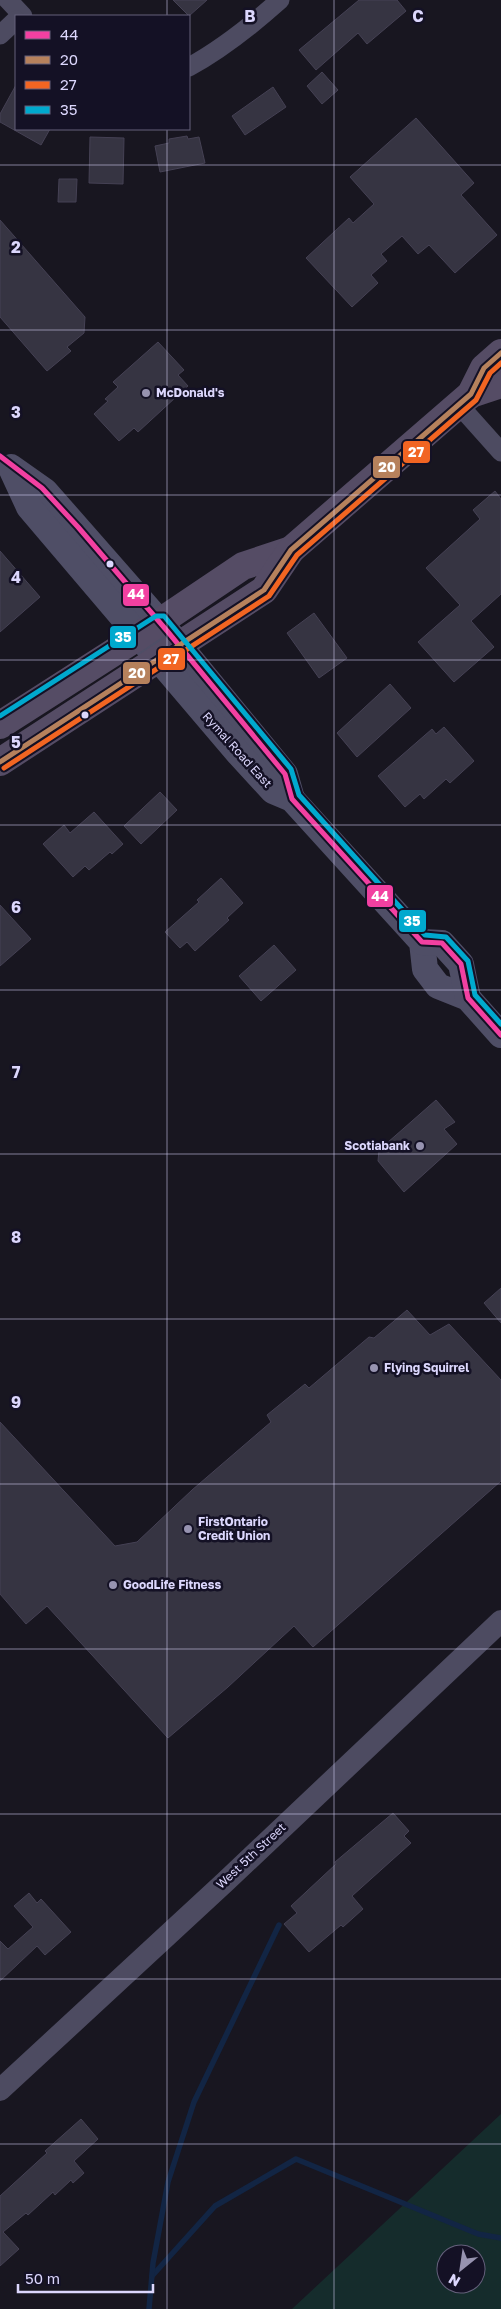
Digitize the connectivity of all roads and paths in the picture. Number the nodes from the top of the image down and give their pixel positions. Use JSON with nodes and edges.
{"nodes":[{"id":1,"x":8,"y":0,"type":"edge"},
{"id":2,"x":280,"y":0,"type":"edge"},
{"id":3,"x":19,"y":15,"type":"edge"},
{"id":4,"x":15,"y":22,"type":"edge"},
{"id":5,"x":0,"y":35,"type":"edge"},
{"id":6,"x":190,"y":66,"type":"edge"},
{"id":7,"x":501,"y":353,"type":"edge"},
{"id":8,"x":501,"y":384,"type":"edge"},
{"id":9,"x":465,"y":399,"type":"junction"},
{"id":10,"x":501,"y":452,"type":"edge"},
{"id":11,"x":5,"y":462,"type":"edge"},
{"id":12,"x":291,"y":550,"type":"junction"},
{"id":13,"x":150,"y":629,"type":"junction"},
{"id":14,"x":168,"y":653,"type":"junction"},
{"id":15,"x":0,"y":725,"type":"edge"},
{"id":16,"x":0,"y":762,"type":"edge"},
{"id":17,"x":501,"y":1035,"type":"edge"},
{"id":18,"x":501,"y":1621,"type":"edge"},
{"id":19,"x":0,"y":2090,"type":"edge"}],
"edges":[{"from":1,"to":3,"type":"street"},
{"from":2,"to":6,"type":"street"},
{"from":4,"to":5,"type":"street"},
{"from":7,"to":9,"type":"main road"},
{"from":8,"to":9,"type":"main road"},
{"from":9,"to":10,"type":"street"},
{"from":9,"to":12,"type":"main road"},
{"from":11,"to":13,"type":"main road","name":"Rymal Road East"},
{"from":12,"to":13,"type":"main road"},
{"from":12,"to":14,"type":"main road"},
{"from":13,"to":14,"type":"main road","name":"Rymal Road East"},
{"from":13,"to":15,"type":"main road"},
{"from":14,"to":16,"type":"main road"},
{"from":14,"to":17,"type":"main road","name":"Rymal Road East"},
{"from":18,"to":19,"type":"street","name":"West 5th Street"}]}
